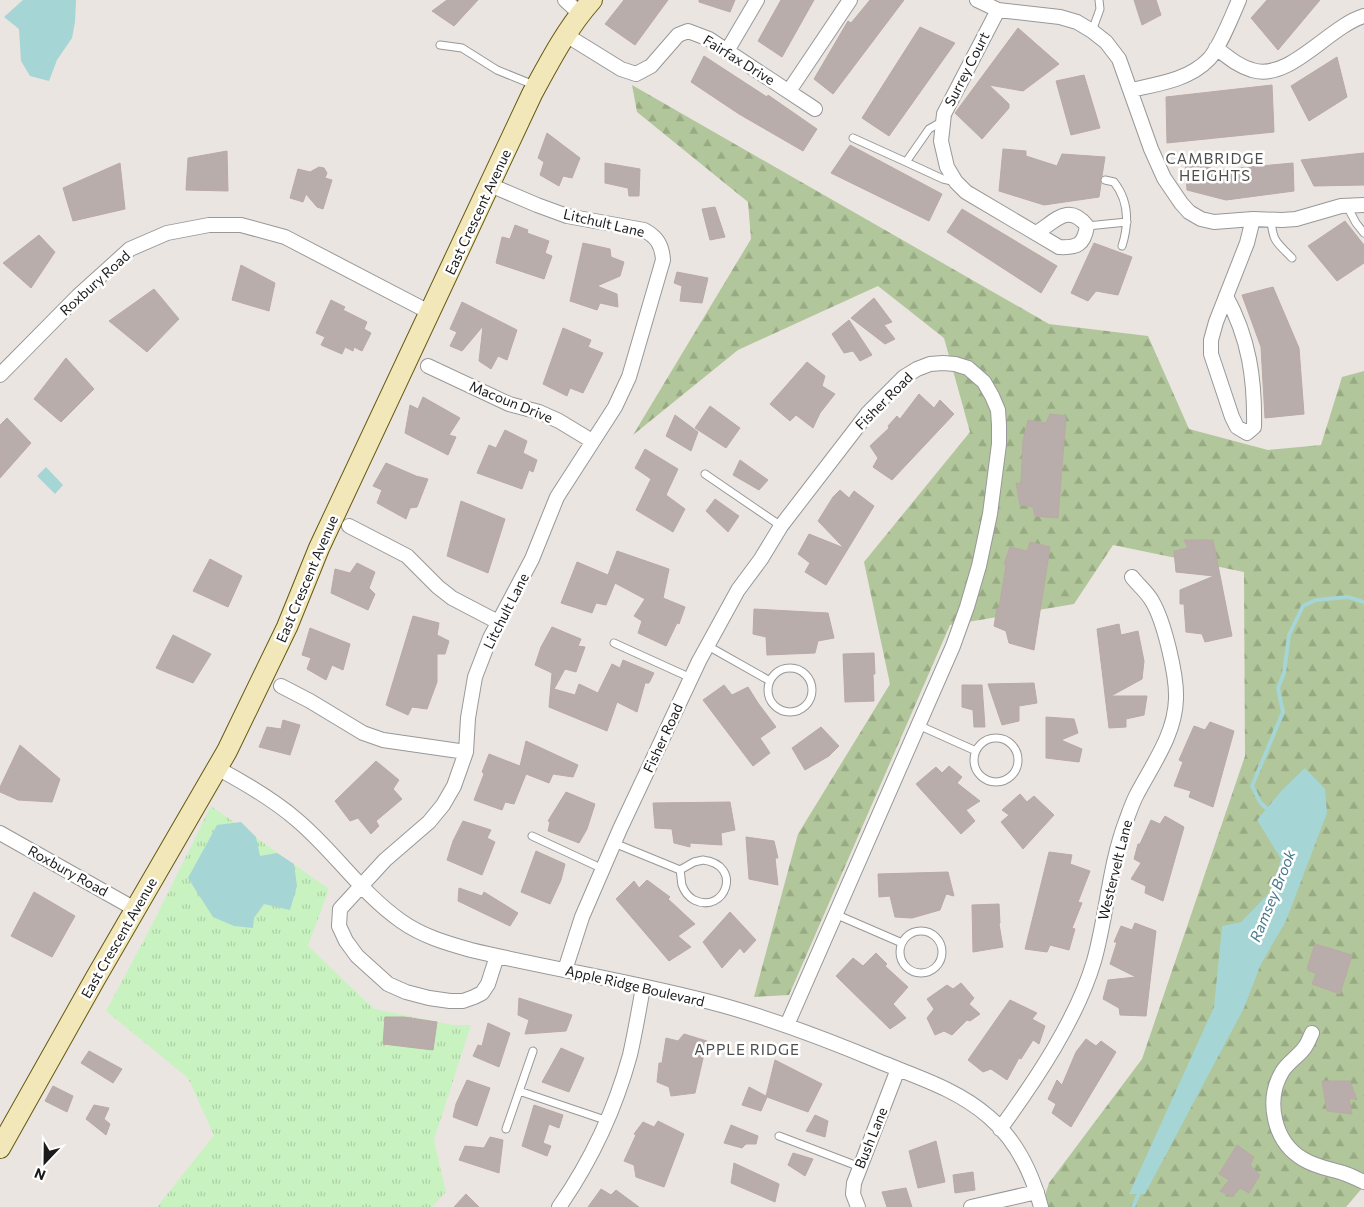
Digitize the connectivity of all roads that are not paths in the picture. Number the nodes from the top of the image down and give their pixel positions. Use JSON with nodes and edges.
{"nodes":[{"id":1,"x":565,"y":0,"type":"edge"},
{"id":2,"x":757,"y":0,"type":"edge"},
{"id":3,"x":850,"y":0,"type":"edge"},
{"id":4,"x":977,"y":0,"type":"edge"},
{"id":5,"x":1098,"y":0,"type":"edge"},
{"id":6,"x":1239,"y":0,"type":"edge"},
{"id":7,"x":586,"y":7,"type":"edge"},
{"id":8,"x":998,"y":10,"type":"junction"},
{"id":9,"x":1364,"y":16,"type":"edge"},
{"id":10,"x":1092,"y":31,"type":"junction"},
{"id":11,"x":566,"y":35,"type":"junction"},
{"id":12,"x":440,"y":45,"type":"dead end"},
{"id":13,"x":1216,"y":48,"type":"junction"},
{"id":14,"x":726,"y":51,"type":"junction"},
{"id":15,"x":537,"y":86,"type":"junction"},
{"id":16,"x":1131,"y":90,"type":"junction"},
{"id":17,"x":789,"y":91,"type":"junction"},
{"id":18,"x":815,"y":109,"type":"dead end"},
{"id":19,"x":943,"y":121,"type":"junction"},
{"id":20,"x":853,"y":138,"type":"dead end"},
{"id":21,"x":906,"y":162,"type":"junction"},
{"id":22,"x":1105,"y":180,"type":"dead end"},
{"id":23,"x":956,"y":182,"type":"junction"},
{"id":24,"x":490,"y":185,"type":"junction"},
{"id":25,"x":1364,"y":205,"type":"edge"},
{"id":26,"x":1347,"y":206,"type":"junction"},
{"id":27,"x":1253,"y":219,"type":"junction"},
{"id":28,"x":1271,"y":220,"type":"junction"},
{"id":29,"x":1127,"y":222,"type":"junction"},
{"id":30,"x":1087,"y":226,"type":"junction"},
{"id":31,"x":1036,"y":233,"type":"junction"},
{"id":32,"x":1364,"y":233,"type":"edge"},
{"id":33,"x":1122,"y":246,"type":"dead end"},
{"id":34,"x":1292,"y":258,"type":"dead end"},
{"id":35,"x":1226,"y":296,"type":"junction"},
{"id":36,"x":431,"y":312,"type":"junction"},
{"id":37,"x":428,"y":366,"type":"dead end"},
{"id":38,"x":0,"y":375,"type":"edge"},
{"id":39,"x":592,"y":442,"type":"junction"},
{"id":40,"x":705,"y":474,"type":"dead end"},
{"id":41,"x":349,"y":526,"type":"dead end"},
{"id":42,"x":781,"y":526,"type":"junction"},
{"id":43,"x":1132,"y":577,"type":"dead end"},
{"id":44,"x":498,"y":622,"type":"junction"},
{"id":45,"x":614,"y":643,"type":"dead end"},
{"id":46,"x":708,"y":646,"type":"junction"},
{"id":47,"x":692,"y":678,"type":"junction"},
{"id":48,"x":770,"y":681,"type":"junction"},
{"id":49,"x":281,"y":686,"type":"dead end"},
{"id":50,"x":917,"y":725,"type":"junction"},
{"id":51,"x":466,"y":752,"type":"junction"},
{"id":52,"x":976,"y":752,"type":"junction"},
{"id":53,"x":217,"y":768,"type":"junction"},
{"id":54,"x":0,"y":833,"type":"edge"},
{"id":55,"x":532,"y":836,"type":"dead end"},
{"id":56,"x":614,"y":843,"type":"junction"},
{"id":57,"x":603,"y":870,"type":"junction"},
{"id":58,"x":680,"y":870,"type":"junction"},
{"id":59,"x":362,"y":885,"type":"junction"},
{"id":60,"x":136,"y":909,"type":"junction"},
{"id":61,"x":835,"y":914,"type":"junction"},
{"id":62,"x":902,"y":943,"type":"junction"},
{"id":63,"x":497,"y":956,"type":"junction"},
{"id":64,"x":566,"y":970,"type":"junction"},
{"id":65,"x":643,"y":987,"type":"junction"},
{"id":66,"x":787,"y":1026,"type":"junction"},
{"id":67,"x":1312,"y":1033,"type":"dead end"},
{"id":68,"x":532,"y":1051,"type":"dead end"},
{"id":69,"x":898,"y":1069,"type":"junction"},
{"id":70,"x":519,"y":1091,"type":"junction"},
{"id":71,"x":608,"y":1121,"type":"junction"},
{"id":72,"x":506,"y":1128,"type":"dead end"},
{"id":73,"x":1000,"y":1129,"type":"junction"},
{"id":74,"x":779,"y":1136,"type":"dead end"},
{"id":75,"x":0,"y":1148,"type":"edge"},
{"id":76,"x":860,"y":1167,"type":"junction"},
{"id":77,"x":1364,"y":1182,"type":"edge"},
{"id":78,"x":1037,"y":1192,"type":"junction"},
{"id":79,"x":559,"y":1207,"type":"edge"},
{"id":80,"x":858,"y":1207,"type":"edge"},
{"id":81,"x":971,"y":1207,"type":"edge"},
{"id":82,"x":1041,"y":1207,"type":"edge"}],
"edges":[{"from":1,"to":7,"type":"street"},
{"from":2,"to":14,"type":"street"},
{"from":3,"to":17,"type":"street","name":"Fairfax Drive"},
{"from":4,"to":8,"type":"street"},
{"from":5,"to":10,"type":"lane"},
{"from":6,"to":13,"type":"street"},
{"from":7,"to":11,"type":"street","name":"East Crescent Avenue"},
{"from":8,"to":10,"type":"street"},
{"from":8,"to":19,"type":"street","name":"Surrey Court"},
{"from":9,"to":13,"type":"street"},
{"from":10,"to":16,"type":"street"},
{"from":11,"to":14,"type":"street","name":"Fairfax Drive"},
{"from":11,"to":15,"type":"street","name":"East Crescent Avenue"},
{"from":12,"to":15,"type":"lane"},
{"from":13,"to":16,"type":"street"},
{"from":14,"to":17,"type":"street","name":"Fairfax Drive"},
{"from":15,"to":24,"type":"street","name":"East Crescent Avenue"},
{"from":16,"to":27,"type":"street"},
{"from":17,"to":18,"type":"street","name":"Fairfax Drive"},
{"from":19,"to":21,"type":"lane"},
{"from":19,"to":23,"type":"street","name":"Surrey Court"},
{"from":20,"to":21,"type":"lane"},
{"from":21,"to":23,"type":"lane"},
{"from":22,"to":29,"type":"lane"},
{"from":23,"to":31,"type":"street","name":"Surrey Court"},
{"from":24,"to":36,"type":"street","name":"East Crescent Avenue"},
{"from":24,"to":39,"type":"street","name":"Litchult Lane"},
{"from":25,"to":26,"type":"street"},
{"from":26,"to":28,"type":"street"},
{"from":26,"to":32,"type":"lane"},
{"from":27,"to":28,"type":"street"},
{"from":27,"to":35,"type":"street"},
{"from":28,"to":34,"type":"lane"},
{"from":29,"to":30,"type":"lane"},
{"from":29,"to":33,"type":"lane"},
{"from":30,"to":31,"type":"street"},
{"from":30,"to":31,"type":"street","name":"Surrey Court"},
{"from":35,"to":35,"type":"street"},
{"from":36,"to":38,"type":"street","name":"Roxbury Road"},
{"from":36,"to":53,"type":"street","name":"East Crescent Avenue"},
{"from":37,"to":39,"type":"street","name":"Macoun Drive"},
{"from":39,"to":44,"type":"street","name":"Litchult Lane"},
{"from":40,"to":42,"type":"lane"},
{"from":41,"to":44,"type":"street"},
{"from":42,"to":46,"type":"street","name":"Fisher Road"},
{"from":42,"to":50,"type":"street","name":"Fisher Road"},
{"from":43,"to":73,"type":"street","name":"Westervelt Lane"},
{"from":44,"to":51,"type":"street","name":"Litchult Lane"},
{"from":45,"to":47,"type":"lane"},
{"from":46,"to":47,"type":"street","name":"Fisher Road"},
{"from":46,"to":48,"type":"lane"},
{"from":47,"to":56,"type":"street","name":"Fisher Road"},
{"from":48,"to":48,"type":"lane"},
{"from":49,"to":51,"type":"street"},
{"from":50,"to":52,"type":"lane"},
{"from":50,"to":61,"type":"street","name":"Fisher Road"},
{"from":51,"to":59,"type":"street","name":"Litchult Lane"},
{"from":52,"to":52,"type":"lane"},
{"from":53,"to":59,"type":"street","name":"Apple Ridge Boulevard"},
{"from":53,"to":60,"type":"street","name":"East Crescent Avenue"},
{"from":54,"to":60,"type":"street","name":"Roxbury Road"},
{"from":55,"to":57,"type":"lane"},
{"from":56,"to":57,"type":"street","name":"Fisher Road"},
{"from":56,"to":58,"type":"lane"},
{"from":57,"to":64,"type":"street","name":"Fisher Road"},
{"from":58,"to":58,"type":"lane"},
{"from":59,"to":63,"type":"street","name":"Apple Ridge Boulevard"},
{"from":59,"to":63,"type":"street","name":"Litchult Lane"},
{"from":60,"to":75,"type":"street","name":"East Crescent Avenue"},
{"from":61,"to":62,"type":"lane"},
{"from":61,"to":66,"type":"street","name":"Fisher Road"},
{"from":62,"to":62,"type":"lane"},
{"from":63,"to":64,"type":"street","name":"Apple Ridge Boulevard"},
{"from":64,"to":65,"type":"street","name":"Apple Ridge Boulevard"},
{"from":65,"to":66,"type":"street","name":"Apple Ridge Boulevard"},
{"from":65,"to":71,"type":"street"},
{"from":66,"to":69,"type":"street","name":"Apple Ridge Boulevard"},
{"from":67,"to":77,"type":"street"},
{"from":68,"to":70,"type":"lane"},
{"from":69,"to":73,"type":"street","name":"Apple Ridge Boulevard"},
{"from":69,"to":76,"type":"street","name":"Bush Lane"},
{"from":70,"to":71,"type":"lane"},
{"from":70,"to":72,"type":"lane"},
{"from":71,"to":79,"type":"street"},
{"from":73,"to":78,"type":"street","name":"Apple Ridge Boulevard"},
{"from":74,"to":76,"type":"lane"},
{"from":76,"to":80,"type":"street","name":"Bush Lane"},
{"from":78,"to":81,"type":"street"},
{"from":78,"to":82,"type":"street","name":"Apple Ridge Boulevard"}]}
